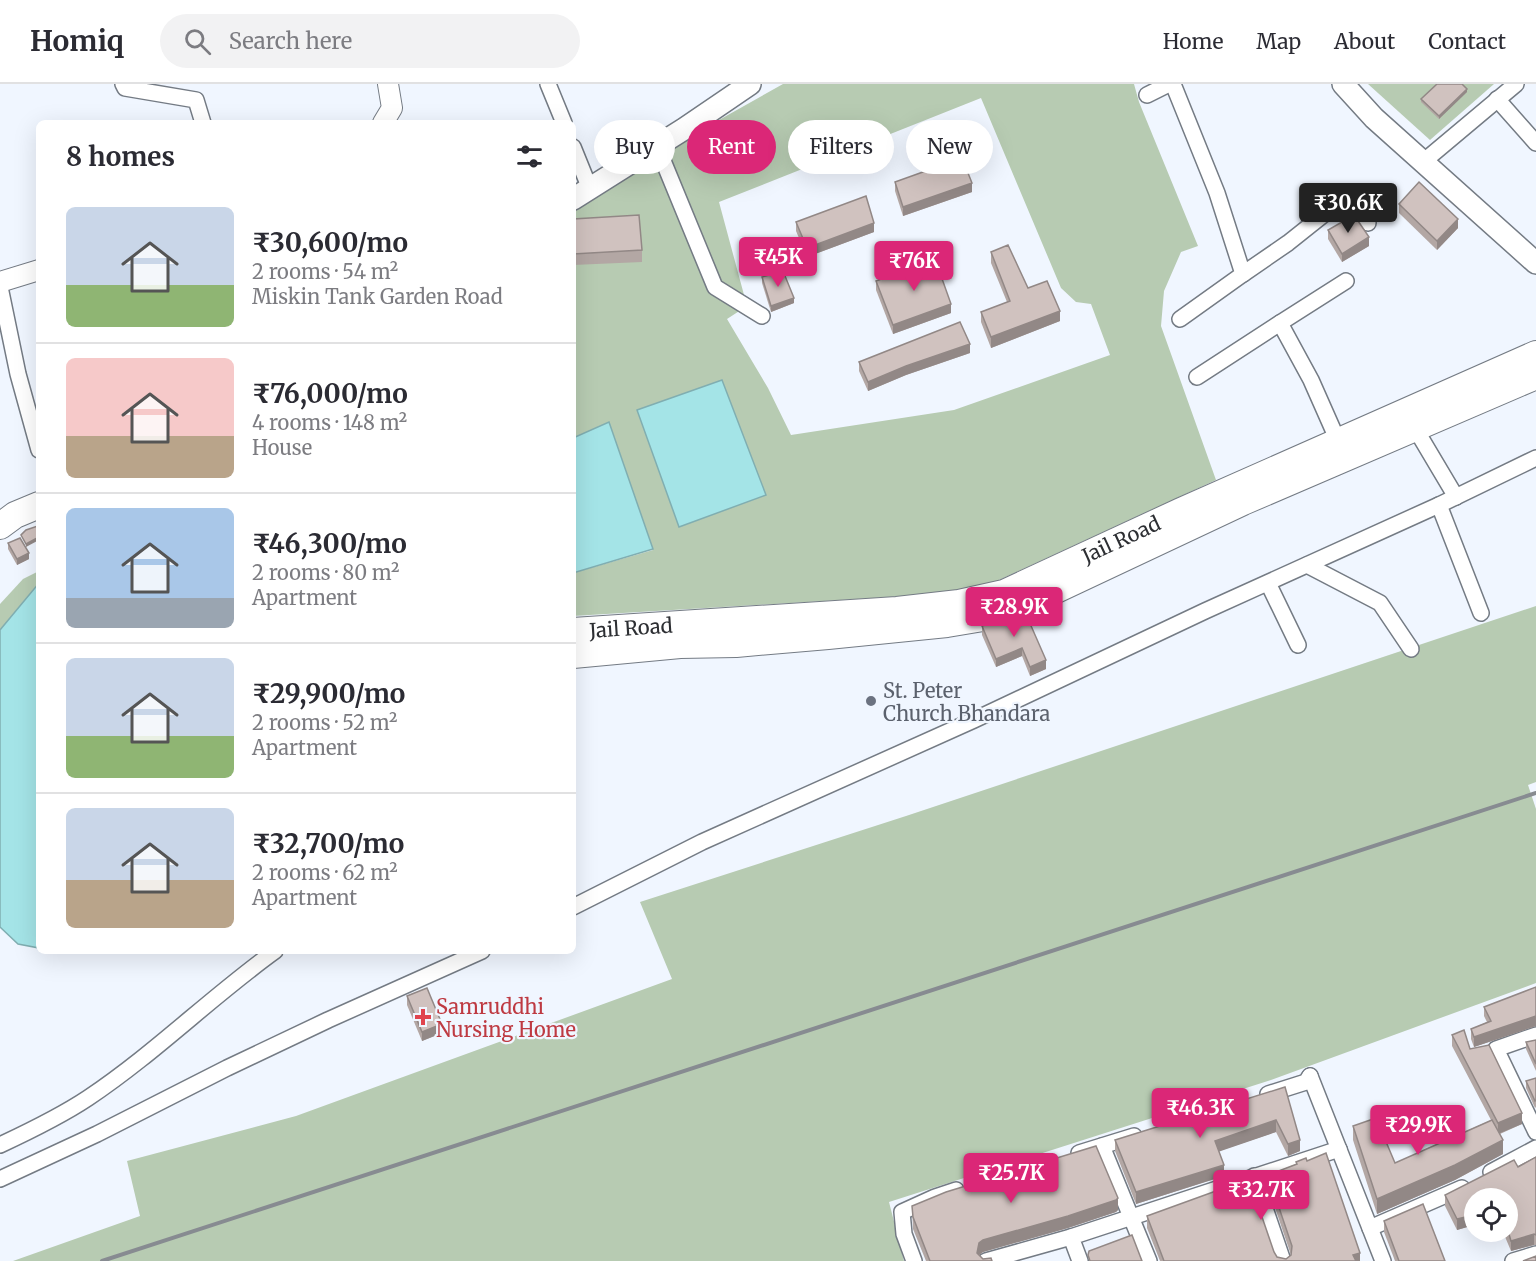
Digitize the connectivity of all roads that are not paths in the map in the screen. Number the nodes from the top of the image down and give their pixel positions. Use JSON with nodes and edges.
{"nodes":[{"id":1,"x":123,"y":84,"type":"edge"},
{"id":2,"x":388,"y":84,"type":"edge"},
{"id":3,"x":548,"y":84,"type":"edge"},
{"id":4,"x":750,"y":84,"type":"edge"},
{"id":5,"x":1171,"y":84,"type":"edge"},
{"id":6,"x":1343,"y":84,"type":"edge"},
{"id":7,"x":1516,"y":84,"type":"edge"},
{"id":8,"x":1147,"y":95,"type":"dead end"},
{"id":9,"x":1497,"y":99,"type":"junction"},
{"id":10,"x":202,"y":120,"type":"edge"},
{"id":11,"x":385,"y":120,"type":"edge"},
{"id":12,"x":563,"y":120,"type":"edge"},
{"id":13,"x":675,"y":134,"type":"edge"},
{"id":14,"x":1536,"y":143,"type":"edge"},
{"id":15,"x":1423,"y":162,"type":"junction"},
{"id":16,"x":576,"y":165,"type":"edge"},
{"id":17,"x":613,"y":174,"type":"edge"},
{"id":18,"x":669,"y":174,"type":"edge"},
{"id":19,"x":581,"y":194,"type":"edge"},
{"id":20,"x":1368,"y":223,"type":"dead end"},
{"id":21,"x":1536,"y":263,"type":"edge"},
{"id":22,"x":36,"y":271,"type":"edge"},
{"id":23,"x":1243,"y":274,"type":"junction"},
{"id":24,"x":1346,"y":281,"type":"dead end"},
{"id":25,"x":0,"y":282,"type":"edge"},
{"id":26,"x":0,"y":287,"type":"edge"},
{"id":27,"x":762,"y":316,"type":"dead end"},
{"id":28,"x":1180,"y":319,"type":"dead end"},
{"id":29,"x":1280,"y":323,"type":"junction"},
{"id":30,"x":1536,"y":354,"type":"edge"},
{"id":31,"x":1536,"y":376,"type":"edge"},
{"id":32,"x":1197,"y":377,"type":"dead end"},
{"id":33,"x":1415,"y":428,"type":"junction"},
{"id":34,"x":36,"y":439,"type":"edge"},
{"id":35,"x":1338,"y":441,"type":"junction"},
{"id":36,"x":1536,"y":458,"type":"edge"},
{"id":37,"x":1456,"y":497,"type":"junction"},
{"id":38,"x":1439,"y":505,"type":"junction"},
{"id":39,"x":36,"y":506,"type":"edge"},
{"id":40,"x":0,"y":526,"type":"edge"},
{"id":41,"x":1307,"y":565,"type":"junction"},
{"id":42,"x":1268,"y":583,"type":"junction"},
{"id":43,"x":1481,"y":614,"type":"dead end"},
{"id":44,"x":576,"y":631,"type":"edge"},
{"id":45,"x":1298,"y":645,"type":"dead end"},
{"id":46,"x":1411,"y":649,"type":"dead end"},
{"id":47,"x":576,"y":655,"type":"edge"},
{"id":48,"x":576,"y":905,"type":"edge"},
{"id":49,"x":271,"y":954,"type":"edge"},
{"id":50,"x":475,"y":954,"type":"edge"},
{"id":51,"x":1536,"y":1035,"type":"edge"},
{"id":52,"x":1252,"y":1099,"type":"edge"},
{"id":53,"x":1536,"y":1132,"type":"edge"},
{"id":54,"x":1144,"y":1133,"type":"edge"},
{"id":55,"x":0,"y":1145,"type":"edge"},
{"id":56,"x":1102,"y":1146,"type":"junction"},
{"id":57,"x":1536,"y":1148,"type":"edge"},
{"id":58,"x":1339,"y":1149,"type":"junction"},
{"id":59,"x":1060,"y":1159,"type":"edge"},
{"id":60,"x":1254,"y":1176,"type":"junction"},
{"id":61,"x":0,"y":1179,"type":"edge"},
{"id":62,"x":966,"y":1187,"type":"edge"},
{"id":63,"x":1132,"y":1217,"type":"junction"},
{"id":64,"x":1370,"y":1228,"type":"junction"},
{"id":65,"x":1071,"y":1237,"type":"junction"},
{"id":66,"x":1536,"y":1254,"type":"edge"},
{"id":67,"x":992,"y":1260,"type":"edge"},
{"id":68,"x":914,"y":1261,"type":"edge"},
{"id":69,"x":1080,"y":1261,"type":"edge"},
{"id":70,"x":1149,"y":1261,"type":"edge"},
{"id":71,"x":1283,"y":1261,"type":"edge"},
{"id":72,"x":1383,"y":1261,"type":"edge"},
{"id":73,"x":1513,"y":1261,"type":"edge"}],
"edges":[{"from":1,"to":10,"type":"street"},
{"from":2,"to":11,"type":"street"},
{"from":3,"to":12,"type":"street"},
{"from":4,"to":13,"type":"main road"},
{"from":5,"to":8,"type":"street"},
{"from":5,"to":23,"type":"street"},
{"from":6,"to":15,"type":"main road"},
{"from":7,"to":9,"type":"street"},
{"from":9,"to":14,"type":"street"},
{"from":9,"to":15,"type":"street"},
{"from":15,"to":21,"type":"main road"},
{"from":16,"to":19,"type":"street"},
{"from":17,"to":19,"type":"main road"},
{"from":18,"to":27,"type":"street"},
{"from":20,"to":23,"type":"street"},
{"from":22,"to":25,"type":"street"},
{"from":23,"to":28,"type":"street"},
{"from":24,"to":29,"type":"street"},
{"from":26,"to":34,"type":"street"},
{"from":29,"to":32,"type":"street"},
{"from":29,"to":35,"type":"street"},
{"from":30,"to":35,"type":"highway","name":"Jail Road"},
{"from":31,"to":33,"type":"highway","name":"Jail Road"},
{"from":33,"to":37,"type":"street"},
{"from":33,"to":47,"type":"highway","name":"Jail Road"},
{"from":35,"to":44,"type":"highway","name":"Jail Road"},
{"from":36,"to":37,"type":"street"},
{"from":37,"to":38,"type":"street"},
{"from":38,"to":41,"type":"street"},
{"from":38,"to":43,"type":"street"},
{"from":39,"to":40,"type":"highway"},
{"from":41,"to":42,"type":"street"},
{"from":41,"to":46,"type":"street"},
{"from":42,"to":45,"type":"street"},
{"from":42,"to":48,"type":"street"},
{"from":49,"to":55,"type":"street"},
{"from":50,"to":61,"type":"street"},
{"from":51,"to":53,"type":"street"},
{"from":52,"to":58,"type":"street"},
{"from":54,"to":56,"type":"street"},
{"from":56,"to":59,"type":"street"},
{"from":56,"to":63,"type":"street"},
{"from":57,"to":64,"type":"street"},
{"from":58,"to":60,"type":"street"},
{"from":58,"to":64,"type":"street"},
{"from":60,"to":63,"type":"street"},
{"from":60,"to":71,"type":"street"},
{"from":62,"to":68,"type":"street"},
{"from":63,"to":65,"type":"street"},
{"from":63,"to":70,"type":"street"},
{"from":64,"to":72,"type":"street"},
{"from":65,"to":67,"type":"street"},
{"from":65,"to":69,"type":"street"},
{"from":66,"to":73,"type":"street"}]}
